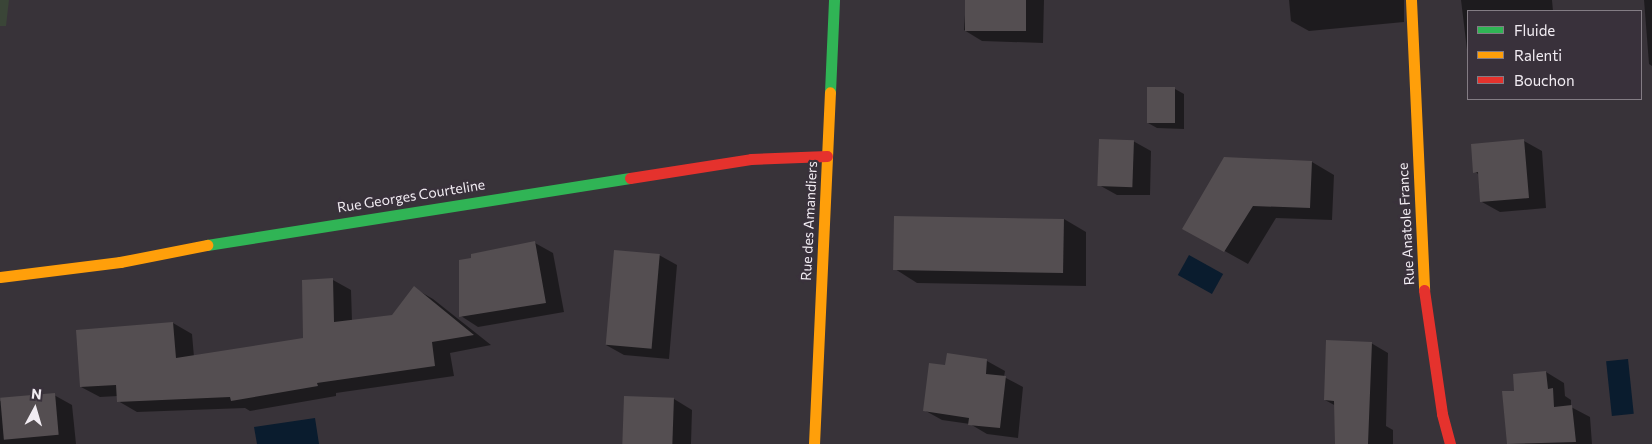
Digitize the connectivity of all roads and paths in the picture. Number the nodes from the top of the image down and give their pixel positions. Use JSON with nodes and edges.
{"nodes":[{"id":1,"x":834,"y":0,"type":"edge"},
{"id":2,"x":1411,"y":0,"type":"edge"},
{"id":3,"x":827,"y":156,"type":"junction"},
{"id":4,"x":0,"y":277,"type":"edge"},
{"id":5,"x":814,"y":444,"type":"edge"},
{"id":6,"x":1450,"y":444,"type":"edge"}],
"edges":[{"from":1,"to":3,"type":"street","name":"Rue des Amandiers"},
{"from":2,"to":6,"type":"street","name":"Rue Anatole France"},
{"from":3,"to":4,"type":"street","name":"Rue Georges Courteline"},
{"from":3,"to":5,"type":"street","name":"Rue des Amandiers"}]}
